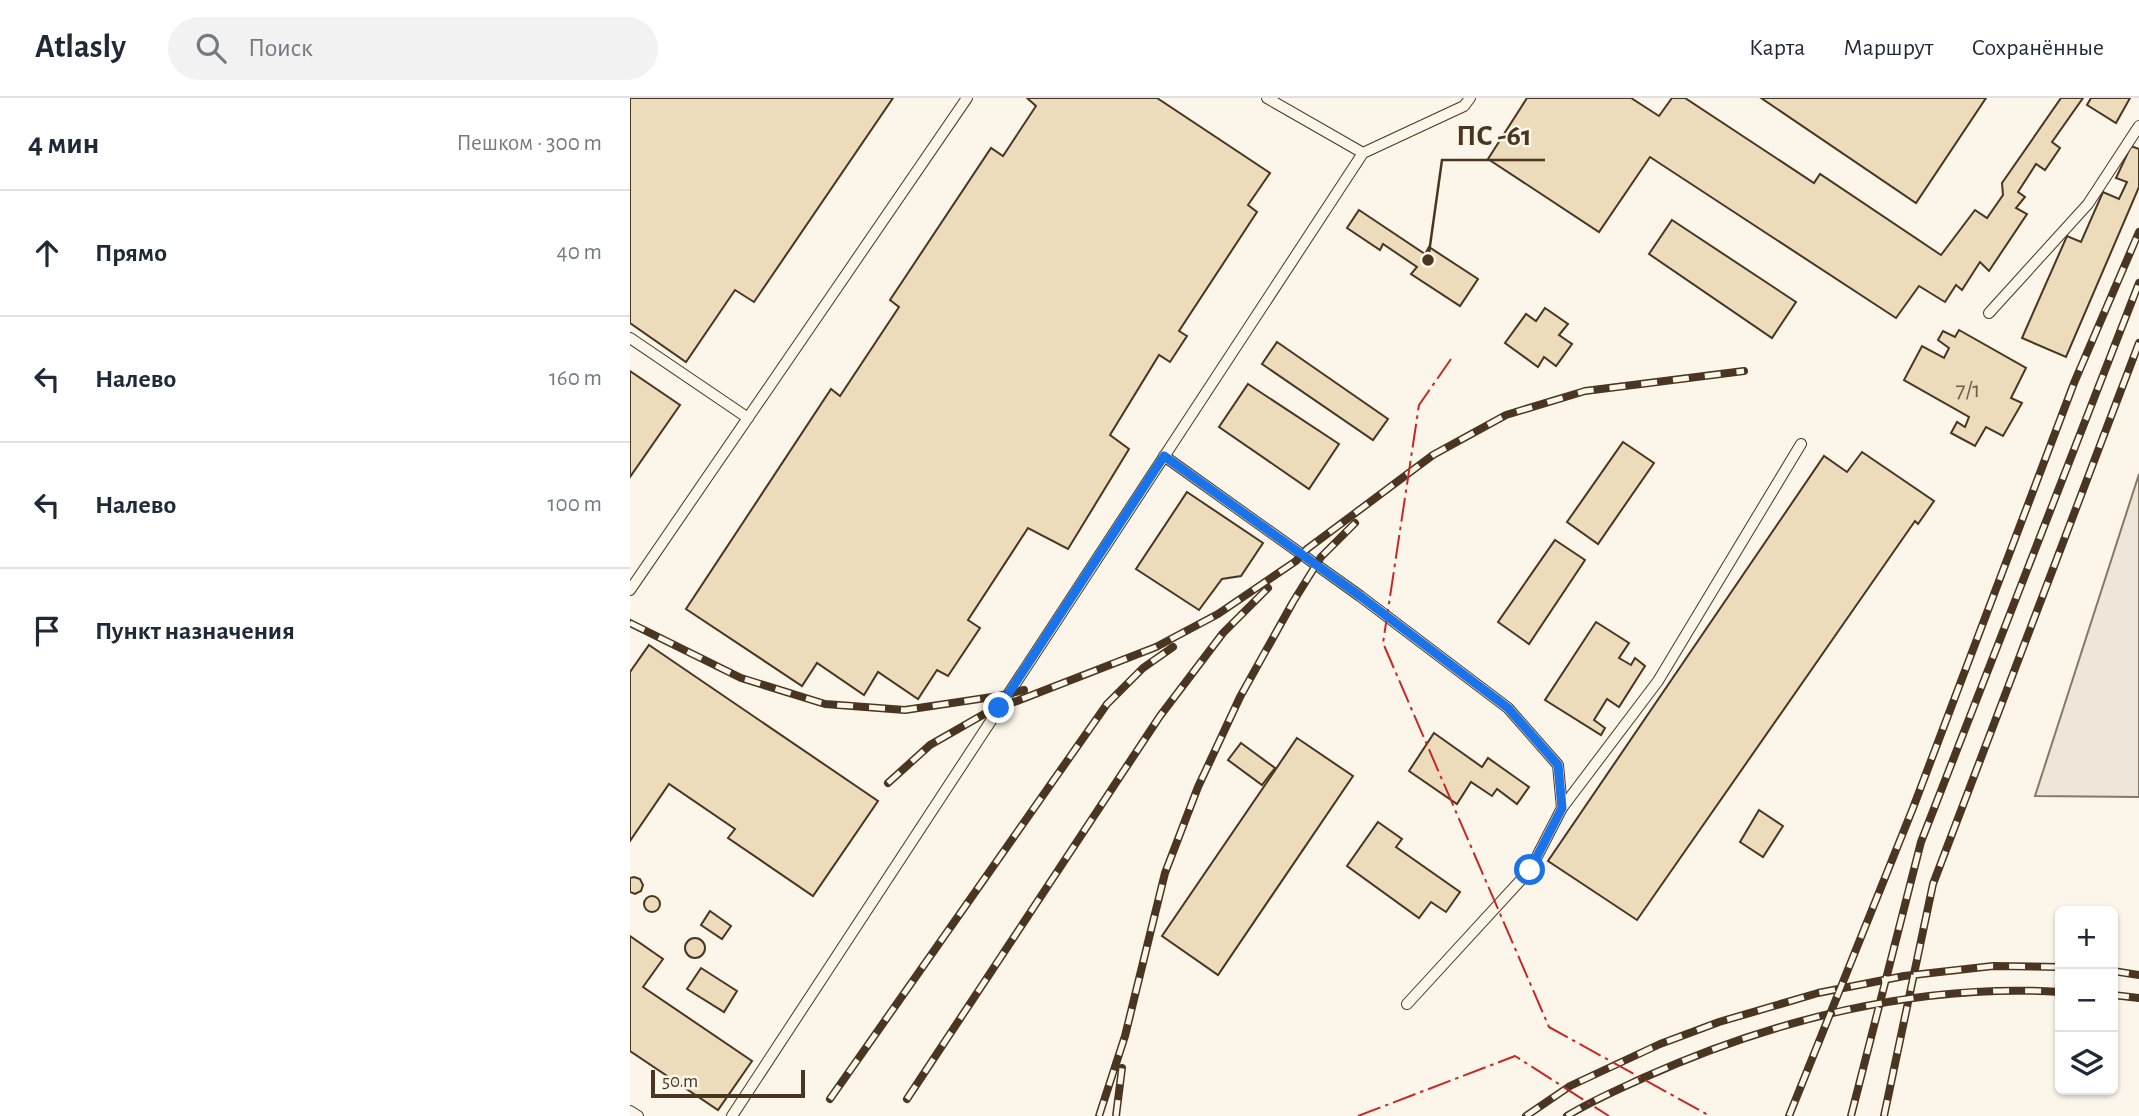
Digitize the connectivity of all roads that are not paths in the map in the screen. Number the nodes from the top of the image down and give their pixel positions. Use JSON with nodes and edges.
{"nodes":[{"id":1,"x":967,"y":98,"type":"edge"},
{"id":2,"x":1266,"y":98,"type":"edge"},
{"id":3,"x":1470,"y":98,"type":"edge"},
{"id":4,"x":2139,"y":126,"type":"edge"},
{"id":5,"x":1363,"y":153,"type":"junction"},
{"id":6,"x":1989,"y":313,"type":"dead end"},
{"id":7,"x":630,"y":338,"type":"edge"},
{"id":8,"x":748,"y":418,"type":"junction"},
{"id":9,"x":1801,"y":444,"type":"dead end"},
{"id":10,"x":1164,"y":456,"type":"junction"},
{"id":11,"x":630,"y":590,"type":"edge"},
{"id":12,"x":1562,"y":808,"type":"junction"},
{"id":13,"x":1407,"y":1004,"type":"dead end"},
{"id":14,"x":630,"y":1111,"type":"edge"},
{"id":15,"x":638,"y":1116,"type":"edge"},
{"id":16,"x":732,"y":1116,"type":"edge"}],
"edges":[{"from":1,"to":8,"type":"lane"},
{"from":2,"to":5,"type":"lane"},
{"from":3,"to":5,"type":"lane"},
{"from":4,"to":6,"type":"lane"},
{"from":5,"to":10,"type":"lane"},
{"from":7,"to":8,"type":"lane"},
{"from":8,"to":11,"type":"lane"},
{"from":9,"to":12,"type":"lane"},
{"from":10,"to":12,"type":"lane"},
{"from":10,"to":16,"type":"lane"},
{"from":12,"to":13,"type":"lane"},
{"from":14,"to":15,"type":"lane"}]}
